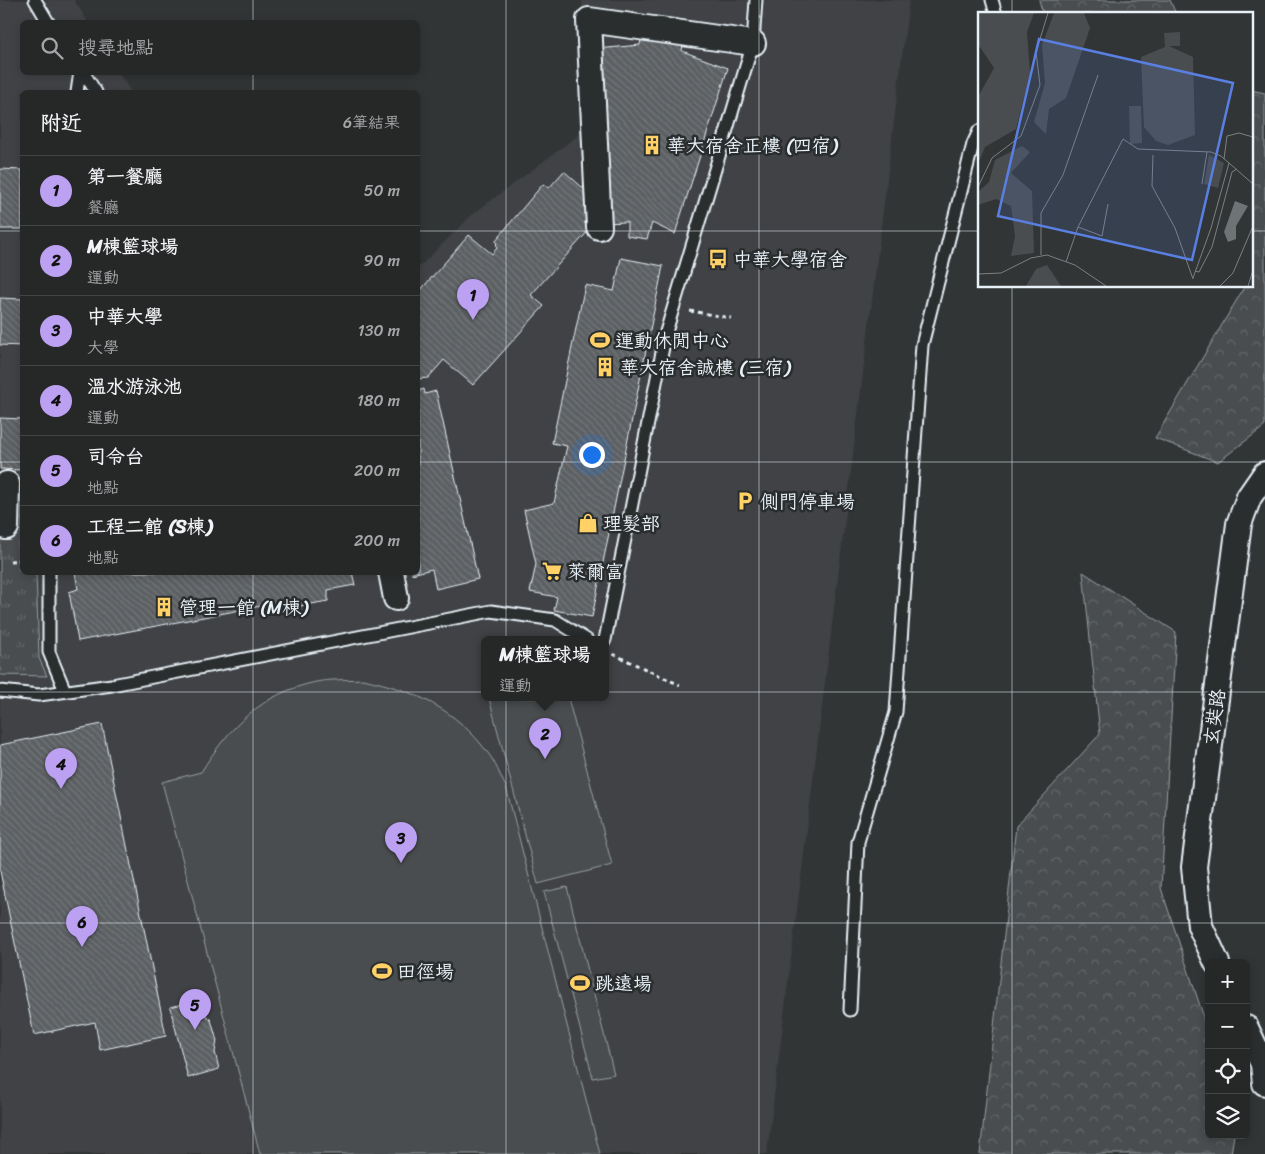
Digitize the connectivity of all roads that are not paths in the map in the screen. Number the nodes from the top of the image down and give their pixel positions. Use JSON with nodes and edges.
{"nodes":[{"id":1,"x":35,"y":0,"type":"edge"},
{"id":2,"x":756,"y":0,"type":"edge"},
{"id":3,"x":47,"y":20,"type":"edge"},
{"id":4,"x":753,"y":43,"type":"junction"},
{"id":5,"x":80,"y":75,"type":"edge"},
{"id":6,"x":83,"y":75,"type":"edge"},
{"id":7,"x":77,"y":90,"type":"edge"},
{"id":8,"x":94,"y":90,"type":"edge"},
{"id":9,"x":978,"y":133,"type":"edge"},
{"id":10,"x":600,"y":227,"type":"dead end"},
{"id":11,"x":1265,"y":474,"type":"edge"},
{"id":12,"x":7,"y":484,"type":"dead end"},
{"id":13,"x":6,"y":527,"type":"dead end"},
{"id":14,"x":50,"y":575,"type":"edge"},
{"id":15,"x":392,"y":575,"type":"edge"},
{"id":16,"x":396,"y":598,"type":"dead end"},
{"id":17,"x":580,"y":636,"type":"edge"},
{"id":18,"x":605,"y":636,"type":"edge"},
{"id":19,"x":0,"y":691,"type":"edge"},
{"id":20,"x":65,"y":691,"type":"junction"},
{"id":21,"x":1215,"y":959,"type":"edge"},
{"id":22,"x":850,"y":1010,"type":"dead end"},
{"id":23,"x":1250,"y":1036,"type":"edge"},
{"id":24,"x":1265,"y":1083,"type":"edge"}],
"edges":[{"from":1,"to":3,"type":"lane"},
{"from":2,"to":4,"type":"lane"},
{"from":4,"to":10,"type":"street"},
{"from":4,"to":18,"type":"lane"},
{"from":5,"to":7,"type":"lane"},
{"from":6,"to":8,"type":"lane"},
{"from":9,"to":22,"type":"lane"},
{"from":11,"to":21,"type":"street","name":"玄奘路"},
{"from":12,"to":13,"type":"street"},
{"from":14,"to":20,"type":"lane"},
{"from":15,"to":16,"type":"street"},
{"from":17,"to":20,"type":"lane"},
{"from":19,"to":20,"type":"lane"},
{"from":23,"to":24,"type":"street"}]}
